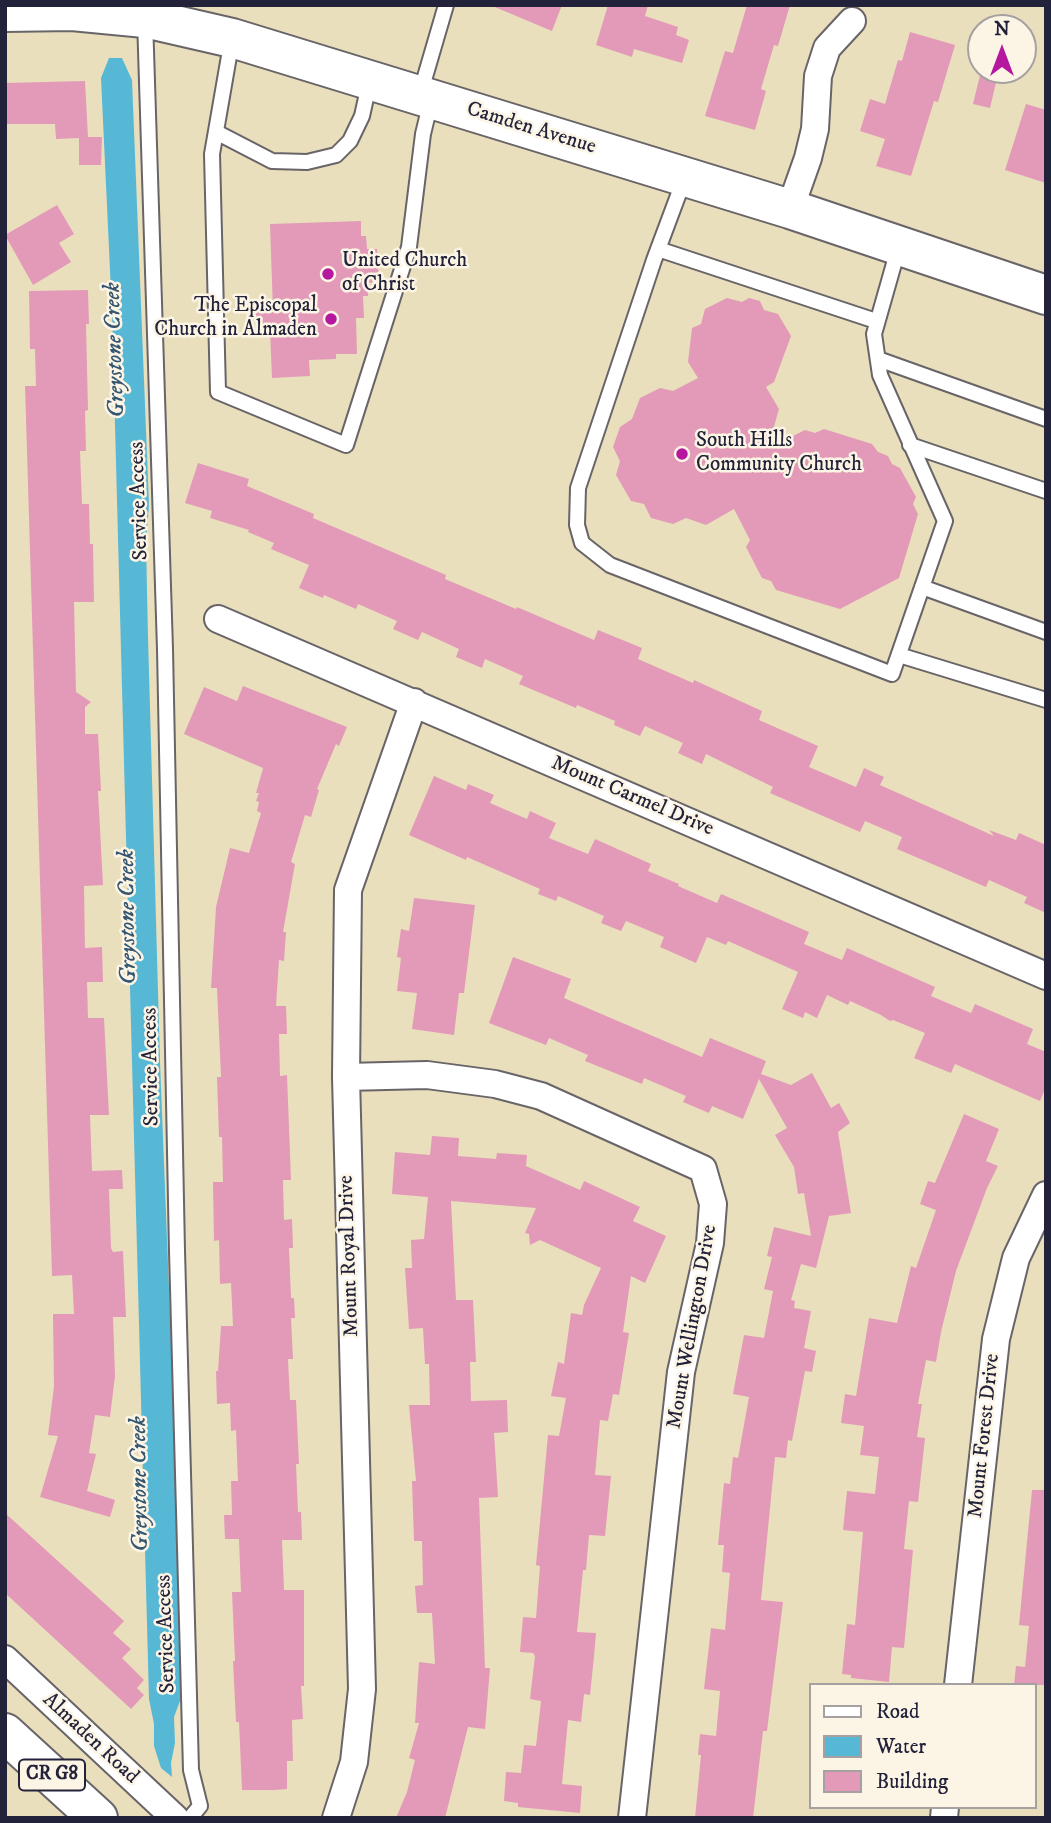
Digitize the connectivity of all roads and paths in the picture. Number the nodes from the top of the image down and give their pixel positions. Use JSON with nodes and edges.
{"nodes":[{"id":1,"x":446,"y":5,"type":"edge"},
{"id":2,"x":5,"y":12,"type":"edge"},
{"id":3,"x":145,"y":18,"type":"junction"},
{"id":4,"x":852,"y":21,"type":"dead end"},
{"id":5,"x":232,"y":38,"type":"junction"},
{"id":6,"x":370,"y":80,"type":"junction"},
{"id":7,"x":426,"y":97,"type":"junction"},
{"id":8,"x":216,"y":132,"type":"junction"},
{"id":9,"x":685,"y":176,"type":"junction"},
{"id":10,"x":790,"y":209,"type":"junction"},
{"id":11,"x":899,"y":245,"type":"junction"},
{"id":12,"x":656,"y":254,"type":"junction"},
{"id":13,"x":1046,"y":295,"type":"edge"},
{"id":14,"x":876,"y":321,"type":"junction"},
{"id":15,"x":878,"y":359,"type":"junction"},
{"id":16,"x":1046,"y":419,"type":"edge"},
{"id":17,"x":910,"y":445,"type":"junction"},
{"id":18,"x":1046,"y":491,"type":"edge"},
{"id":19,"x":922,"y":587,"type":"junction"},
{"id":20,"x":218,"y":619,"type":"dead end"},
{"id":21,"x":1046,"y":632,"type":"edge"},
{"id":22,"x":899,"y":655,"type":"junction"},
{"id":23,"x":1046,"y":700,"type":"edge"},
{"id":24,"x":414,"y":702,"type":"junction"},
{"id":25,"x":1046,"y":976,"type":"edge"},
{"id":26,"x":346,"y":1076,"type":"junction"},
{"id":27,"x":1046,"y":1195,"type":"edge"},
{"id":28,"x":5,"y":1660,"type":"edge"},
{"id":29,"x":958,"y":1683,"type":"edge"},
{"id":30,"x":5,"y":1733,"type":"edge"},
{"id":31,"x":98,"y":1818,"type":"edge"},
{"id":32,"x":175,"y":1818,"type":"edge"},
{"id":33,"x":190,"y":1818,"type":"edge"},
{"id":34,"x":336,"y":1818,"type":"edge"},
{"id":35,"x":632,"y":1818,"type":"edge"}],
"edges":[{"from":1,"to":7,"type":"lane"},
{"from":2,"to":3,"type":"street","name":"Camden Avenue"},
{"from":3,"to":5,"type":"street","name":"Camden Avenue"},
{"from":3,"to":33,"type":"lane","name":"Service Access"},
{"from":4,"to":10,"type":"street"},
{"from":5,"to":6,"type":"street","name":"Camden Avenue"},
{"from":5,"to":8,"type":"lane"},
{"from":6,"to":7,"type":"street","name":"Camden Avenue"},
{"from":6,"to":8,"type":"lane"},
{"from":7,"to":8,"type":"lane"},
{"from":7,"to":9,"type":"street","name":"Camden Avenue"},
{"from":9,"to":10,"type":"street","name":"Camden Avenue"},
{"from":9,"to":12,"type":"lane"},
{"from":10,"to":11,"type":"street","name":"Camden Avenue"},
{"from":11,"to":13,"type":"street","name":"Camden Avenue"},
{"from":11,"to":14,"type":"lane"},
{"from":12,"to":14,"type":"lane"},
{"from":12,"to":22,"type":"lane"},
{"from":14,"to":15,"type":"lane"},
{"from":15,"to":16,"type":"lane"},
{"from":15,"to":17,"type":"lane"},
{"from":17,"to":18,"type":"lane"},
{"from":17,"to":19,"type":"lane"},
{"from":19,"to":21,"type":"lane"},
{"from":19,"to":22,"type":"lane"},
{"from":20,"to":24,"type":"street","name":"Mount Carmel Drive"},
{"from":22,"to":23,"type":"lane"},
{"from":24,"to":25,"type":"street","name":"Mount Carmel Drive"},
{"from":24,"to":26,"type":"street","name":"Mount Royal Drive"},
{"from":26,"to":34,"type":"street","name":"Mount Royal Drive"},
{"from":26,"to":35,"type":"street","name":"Mount Wellington Drive"},
{"from":27,"to":29,"type":"street","name":"Mount Forest Drive"},
{"from":28,"to":32,"type":"street","name":"Almaden Road"},
{"from":30,"to":31,"type":"street","number":"CR G8"}]}
